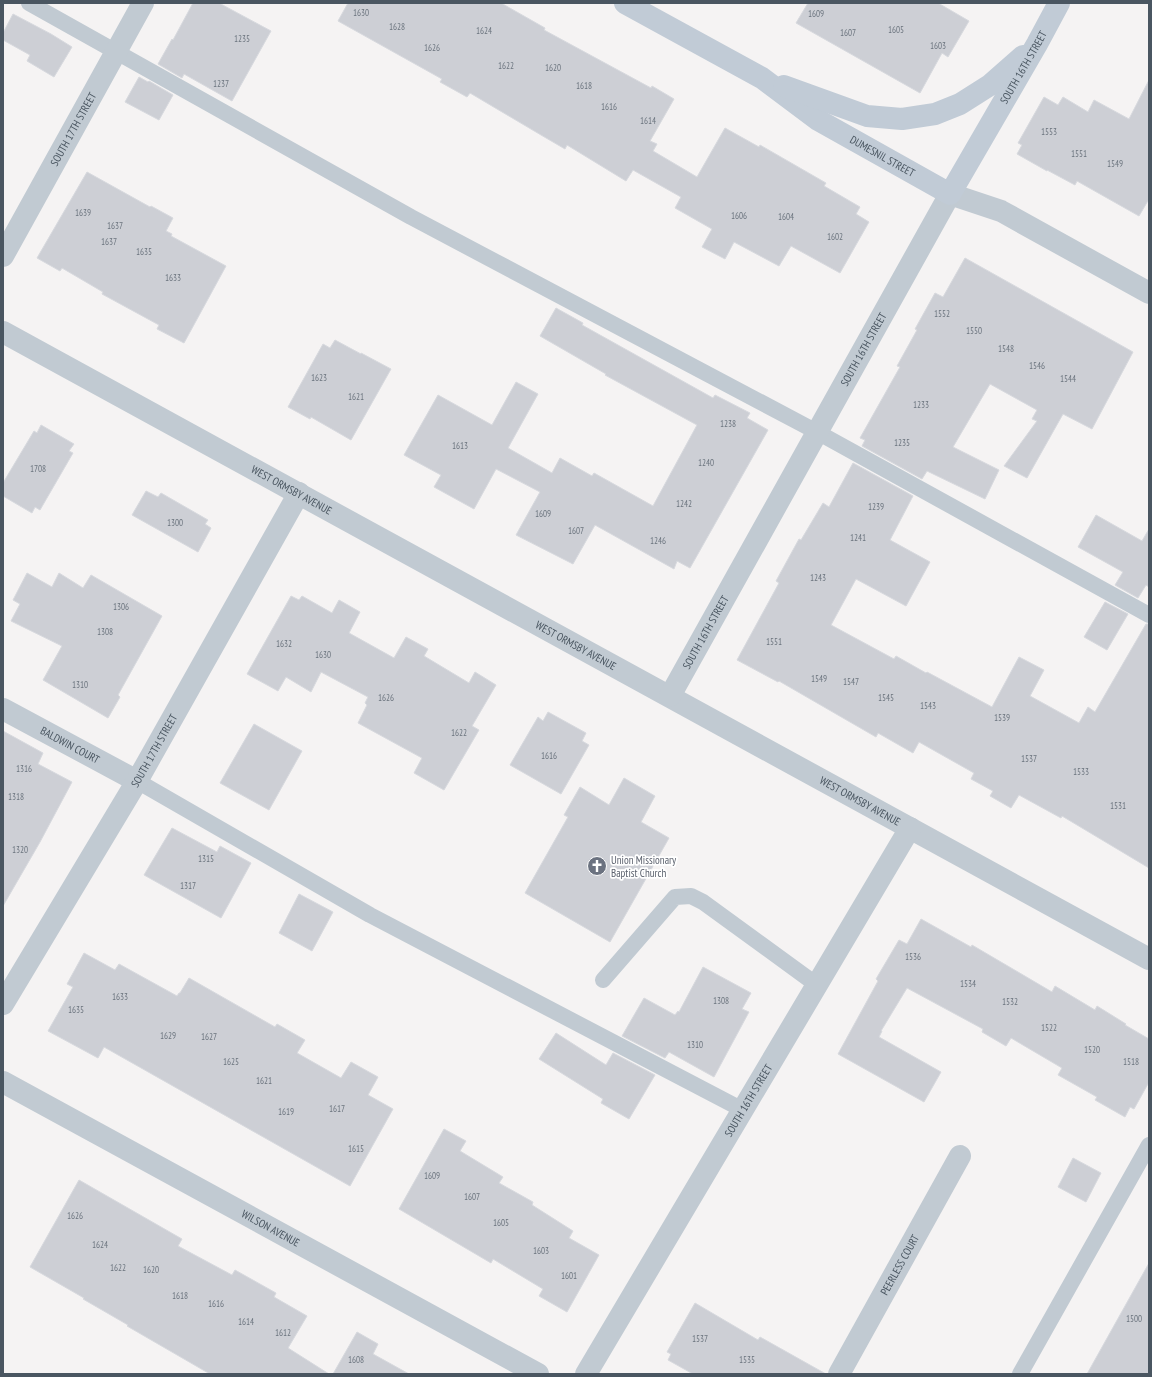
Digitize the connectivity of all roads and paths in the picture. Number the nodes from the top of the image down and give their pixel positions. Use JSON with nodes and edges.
{"nodes":[{"id":1,"x":28,"y":3,"type":"edge"},
{"id":2,"x":143,"y":3,"type":"edge"},
{"id":3,"x":625,"y":3,"type":"edge"},
{"id":4,"x":1059,"y":3,"type":"edge"},
{"id":5,"x":1037,"y":44,"type":"junction"},
{"id":6,"x":116,"y":52,"type":"junction"},
{"id":7,"x":762,"y":78,"type":"junction"},
{"id":8,"x":950,"y":194,"type":"junction"},
{"id":9,"x":3,"y":256,"type":"edge"},
{"id":10,"x":1149,"y":292,"type":"edge"},
{"id":11,"x":3,"y":332,"type":"edge"},
{"id":12,"x":817,"y":432,"type":"junction"},
{"id":13,"x":299,"y":493,"type":"junction"},
{"id":14,"x":1149,"y":615,"type":"edge"},
{"id":15,"x":670,"y":696,"type":"junction"},
{"id":16,"x":3,"y":709,"type":"edge"},
{"id":17,"x":137,"y":781,"type":"junction"},
{"id":18,"x":910,"y":828,"type":"junction"},
{"id":19,"x":1149,"y":959,"type":"edge"},
{"id":20,"x":603,"y":980,"type":"dead end"},
{"id":21,"x":817,"y":985,"type":"junction"},
{"id":22,"x":3,"y":1004,"type":"edge"},
{"id":23,"x":3,"y":1082,"type":"edge"},
{"id":24,"x":743,"y":1110,"type":"junction"},
{"id":25,"x":1149,"y":1145,"type":"edge"},
{"id":26,"x":960,"y":1156,"type":"dead end"},
{"id":27,"x":538,"y":1374,"type":"edge"},
{"id":28,"x":586,"y":1374,"type":"edge"},
{"id":29,"x":839,"y":1374,"type":"edge"},
{"id":30,"x":1020,"y":1374,"type":"edge"}],
"edges":[{"from":1,"to":6,"type":"lane"},
{"from":2,"to":6,"type":"street","name":"SOUTH 17TH STREET"},
{"from":3,"to":7,"type":"main road","name":"DUMESNIL STREET"},
{"from":4,"to":5,"type":"main road","name":"SOUTH 16TH STREET"},
{"from":5,"to":7,"type":"main road"},
{"from":5,"to":8,"type":"main road","name":"SOUTH 16TH STREET"},
{"from":6,"to":9,"type":"street","name":"SOUTH 17TH STREET"},
{"from":6,"to":12,"type":"lane"},
{"from":7,"to":8,"type":"main road","name":"DUMESNIL STREET"},
{"from":8,"to":10,"type":"street","name":"DUMESNIL STREET"},
{"from":8,"to":12,"type":"street","name":"SOUTH 16TH STREET"},
{"from":11,"to":13,"type":"street","name":"WEST ORMSBY AVENUE"},
{"from":12,"to":14,"type":"lane"},
{"from":12,"to":15,"type":"street","name":"SOUTH 16TH STREET"},
{"from":13,"to":15,"type":"street","name":"WEST ORMSBY AVENUE"},
{"from":13,"to":17,"type":"street","name":"SOUTH 17TH STREET"},
{"from":15,"to":18,"type":"street","name":"WEST ORMSBY AVENUE"},
{"from":16,"to":17,"type":"street","name":"BALDWIN COURT"},
{"from":17,"to":22,"type":"street","name":"SOUTH 17TH STREET"},
{"from":17,"to":24,"type":"lane"},
{"from":18,"to":19,"type":"street","name":"WEST ORMSBY AVENUE"},
{"from":18,"to":21,"type":"street","name":"SOUTH 16TH STREET"},
{"from":20,"to":21,"type":"lane"},
{"from":21,"to":24,"type":"street","name":"SOUTH 16TH STREET"},
{"from":23,"to":27,"type":"street","name":"WILSON AVENUE"},
{"from":24,"to":28,"type":"street","name":"SOUTH 16TH STREET"},
{"from":25,"to":30,"type":"lane"},
{"from":26,"to":29,"type":"street","name":"PEERLESS COURT"}]}
